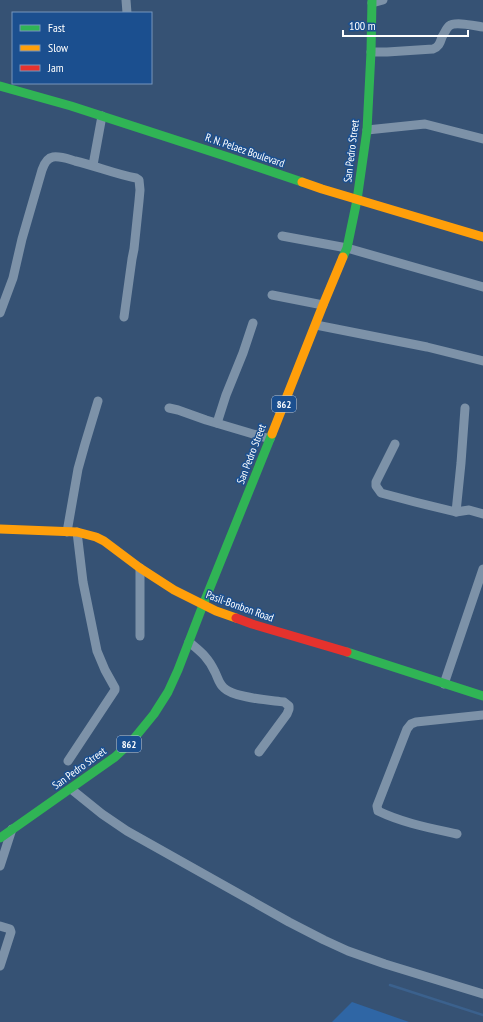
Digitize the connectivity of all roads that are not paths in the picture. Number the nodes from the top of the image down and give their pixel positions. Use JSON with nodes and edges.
{"nodes":[{"id":1,"x":126,"y":0,"type":"edge"},
{"id":2,"x":383,"y":0,"type":"edge"},
{"id":3,"x":372,"y":1,"type":"edge"},
{"id":4,"x":127,"y":12,"type":"edge"},
{"id":5,"x":483,"y":27,"type":"edge"},
{"id":6,"x":371,"y":52,"type":"junction"},
{"id":7,"x":0,"y":86,"type":"edge"},
{"id":8,"x":102,"y":116,"type":"junction"},
{"id":9,"x":367,"y":130,"type":"junction"},
{"id":10,"x":483,"y":139,"type":"edge"},
{"id":11,"x":93,"y":165,"type":"junction"},
{"id":12,"x":357,"y":200,"type":"junction"},
{"id":13,"x":282,"y":236,"type":"dead end"},
{"id":14,"x":483,"y":237,"type":"edge"},
{"id":15,"x":347,"y":248,"type":"junction"},
{"id":16,"x":483,"y":287,"type":"edge"},
{"id":17,"x":272,"y":295,"type":"dead end"},
{"id":18,"x":323,"y":305,"type":"junction"},
{"id":19,"x":0,"y":313,"type":"edge"},
{"id":20,"x":124,"y":317,"type":"dead end"},
{"id":21,"x":253,"y":323,"type":"dead end"},
{"id":22,"x":316,"y":325,"type":"junction"},
{"id":23,"x":483,"y":361,"type":"edge"},
{"id":24,"x":98,"y":401,"type":"dead end"},
{"id":25,"x":169,"y":408,"type":"dead end"},
{"id":26,"x":465,"y":408,"type":"dead end"},
{"id":27,"x":216,"y":423,"type":"junction"},
{"id":28,"x":270,"y":439,"type":"junction"},
{"id":29,"x":395,"y":444,"type":"dead end"},
{"id":30,"x":483,"y":510,"type":"edge"},
{"id":31,"x":456,"y":512,"type":"junction"},
{"id":32,"x":0,"y":529,"type":"edge"},
{"id":33,"x":67,"y":532,"type":"junction"},
{"id":34,"x":77,"y":532,"type":"junction"},
{"id":35,"x":140,"y":568,"type":"junction"},
{"id":36,"x":483,"y":568,"type":"edge"},
{"id":37,"x":203,"y":606,"type":"junction"},
{"id":38,"x":140,"y":636,"type":"dead end"},
{"id":39,"x":189,"y":642,"type":"junction"},
{"id":40,"x":444,"y":684,"type":"junction"},
{"id":41,"x":483,"y":696,"type":"edge"},
{"id":42,"x":483,"y":715,"type":"edge"},
{"id":43,"x":258,"y":752,"type":"dead end"},
{"id":44,"x":68,"y":761,"type":"dead end"},
{"id":45,"x":71,"y":789,"type":"junction"},
{"id":46,"x":12,"y":829,"type":"junction"},
{"id":47,"x":457,"y":834,"type":"dead end"},
{"id":48,"x":0,"y":838,"type":"edge"},
{"id":49,"x":0,"y":866,"type":"edge"},
{"id":50,"x":0,"y":926,"type":"edge"},
{"id":51,"x":0,"y":966,"type":"edge"},
{"id":52,"x":483,"y":994,"type":"edge"}],
"edges":[{"from":1,"to":4,"type":"street"},
{"from":2,"to":3,"type":"street"},
{"from":3,"to":6,"type":"main road","name":"San Pedro Street","number":"862"},
{"from":5,"to":6,"type":"street"},
{"from":6,"to":9,"type":"main road","name":"San Pedro Street","number":"862"},
{"from":7,"to":8,"type":"main road","name":"R. N. Pelaez Boulevard"},
{"from":8,"to":11,"type":"street"},
{"from":8,"to":12,"type":"main road","name":"R. N. Pelaez Boulevard"},
{"from":9,"to":10,"type":"street"},
{"from":9,"to":12,"type":"main road","name":"San Pedro Street","number":"862"},
{"from":11,"to":19,"type":"street"},
{"from":11,"to":20,"type":"street"},
{"from":12,"to":14,"type":"main road","name":"R. N. Pelaez Boulevard"},
{"from":12,"to":15,"type":"main road","name":"San Pedro Street","number":"862"},
{"from":13,"to":15,"type":"street"},
{"from":15,"to":16,"type":"street"},
{"from":15,"to":18,"type":"main road","name":"San Pedro Street","number":"862"},
{"from":17,"to":18,"type":"street"},
{"from":18,"to":22,"type":"main road","name":"San Pedro Street","number":"862"},
{"from":21,"to":27,"type":"street"},
{"from":22,"to":23,"type":"street"},
{"from":22,"to":28,"type":"main road","name":"San Pedro Street","number":"862"},
{"from":24,"to":33,"type":"street"},
{"from":25,"to":27,"type":"street"},
{"from":26,"to":31,"type":"street"},
{"from":27,"to":28,"type":"street"},
{"from":28,"to":37,"type":"main road","name":"San Pedro Street","number":"862"},
{"from":29,"to":31,"type":"street"},
{"from":30,"to":31,"type":"street"},
{"from":32,"to":33,"type":"main road","name":"Pasil-Bonbon Road"},
{"from":33,"to":34,"type":"main road","name":"Pasil-Bonbon Road"},
{"from":34,"to":35,"type":"main road","name":"Pasil-Bonbon Road"},
{"from":34,"to":44,"type":"street"},
{"from":35,"to":37,"type":"main road","name":"Pasil-Bonbon Road"},
{"from":35,"to":38,"type":"street"},
{"from":36,"to":40,"type":"street"},
{"from":37,"to":39,"type":"main road","name":"San Pedro Street","number":"862"},
{"from":37,"to":40,"type":"main road","name":"Pasil-Bonbon Road"},
{"from":39,"to":43,"type":"street"},
{"from":39,"to":45,"type":"main road","name":"San Pedro Street","number":"862"},
{"from":40,"to":41,"type":"main road","name":"Pasil-Bonbon Road"},
{"from":42,"to":47,"type":"street"},
{"from":45,"to":46,"type":"main road","name":"San Pedro Street","number":"862"},
{"from":45,"to":52,"type":"street"},
{"from":46,"to":48,"type":"main road","name":"San Pedro Street","number":"862"},
{"from":46,"to":49,"type":"street"},
{"from":50,"to":51,"type":"street"}]}
